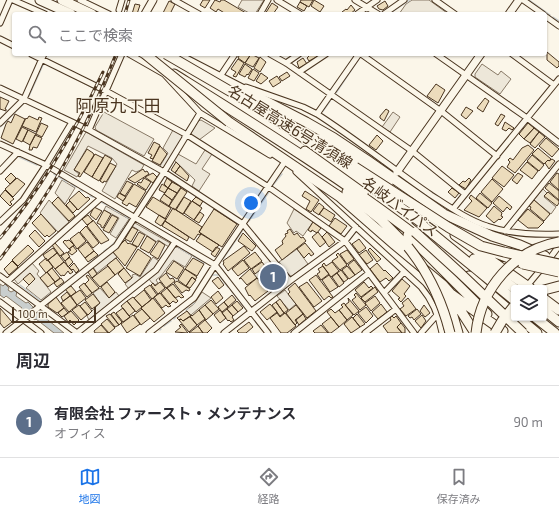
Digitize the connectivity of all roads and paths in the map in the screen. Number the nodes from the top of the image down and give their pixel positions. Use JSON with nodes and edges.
{"nodes":[{"id":1,"x":10,"y":0,"type":"edge"},
{"id":2,"x":13,"y":0,"type":"edge"},
{"id":3,"x":32,"y":0,"type":"edge"},
{"id":4,"x":40,"y":0,"type":"edge"},
{"id":5,"x":58,"y":0,"type":"edge"},
{"id":6,"x":62,"y":0,"type":"edge"},
{"id":7,"x":80,"y":0,"type":"edge"},
{"id":8,"x":122,"y":0,"type":"edge"},
{"id":9,"x":153,"y":0,"type":"edge"},
{"id":10,"x":174,"y":0,"type":"edge"},
{"id":11,"x":268,"y":0,"type":"edge"},
{"id":12,"x":277,"y":0,"type":"edge"},
{"id":13,"x":355,"y":0,"type":"edge"},
{"id":14,"x":377,"y":0,"type":"edge"},
{"id":15,"x":404,"y":0,"type":"edge"},
{"id":16,"x":435,"y":0,"type":"edge"},
{"id":17,"x":519,"y":0,"type":"edge"},
{"id":18,"x":523,"y":0,"type":"edge"},
{"id":19,"x":367,"y":7,"type":"junction"},
{"id":20,"x":119,"y":10,"type":"dead end"},
{"id":21,"x":41,"y":12,"type":"edge"},
{"id":22,"x":59,"y":12,"type":"edge"},
{"id":23,"x":67,"y":12,"type":"edge"},
{"id":24,"x":84,"y":12,"type":"edge"},
{"id":25,"x":88,"y":12,"type":"edge"},
{"id":26,"x":105,"y":12,"type":"edge"},
{"id":27,"x":146,"y":12,"type":"edge"},
{"id":28,"x":195,"y":12,"type":"edge"},
{"id":29,"x":261,"y":12,"type":"edge"},
{"id":30,"x":297,"y":12,"type":"edge"},
{"id":31,"x":360,"y":12,"type":"edge"},
{"id":32,"x":375,"y":12,"type":"edge"},
{"id":33,"x":387,"y":12,"type":"edge"},
{"id":34,"x":452,"y":12,"type":"edge"},
{"id":35,"x":510,"y":12,"type":"edge"},
{"id":36,"x":540,"y":12,"type":"edge"},
{"id":37,"x":547,"y":17,"type":"edge"},
{"id":38,"x":0,"y":23,"type":"edge"},
{"id":39,"x":559,"y":26,"type":"edge"},
{"id":40,"x":0,"y":39,"type":"edge"},
{"id":41,"x":12,"y":45,"type":"edge"},
{"id":42,"x":43,"y":56,"type":"edge"},
{"id":43,"x":121,"y":56,"type":"edge"},
{"id":44,"x":144,"y":56,"type":"edge"},
{"id":45,"x":171,"y":56,"type":"edge"},
{"id":46,"x":171,"y":56,"type":"edge"},
{"id":47,"x":176,"y":56,"type":"edge"},
{"id":48,"x":188,"y":56,"type":"edge"},
{"id":49,"x":234,"y":56,"type":"edge"},
{"id":50,"x":274,"y":56,"type":"edge"},
{"id":51,"x":296,"y":56,"type":"edge"},
{"id":52,"x":323,"y":56,"type":"edge"},
{"id":53,"x":358,"y":56,"type":"edge"},
{"id":54,"x":363,"y":56,"type":"edge"},
{"id":55,"x":439,"y":56,"type":"edge"},
{"id":56,"x":480,"y":56,"type":"edge"},
{"id":57,"x":515,"y":56,"type":"edge"},
{"id":58,"x":286,"y":63,"type":"junction"},
{"id":59,"x":148,"y":65,"type":"junction"},
{"id":60,"x":168,"y":69,"type":"junction"},
{"id":61,"x":299,"y":72,"type":"junction"},
{"id":62,"x":222,"y":75,"type":"junction"},
{"id":63,"x":466,"y":75,"type":"junction"},
{"id":64,"x":559,"y":79,"type":"edge"},
{"id":65,"x":554,"y":85,"type":"junction"},
{"id":66,"x":0,"y":88,"type":"edge"},
{"id":67,"x":106,"y":91,"type":"junction"},
{"id":68,"x":330,"y":94,"type":"junction"},
{"id":69,"x":24,"y":99,"type":"junction"},
{"id":70,"x":441,"y":111,"type":"junction"},
{"id":71,"x":200,"y":113,"type":"junction"},
{"id":72,"x":317,"y":114,"type":"junction"},
{"id":73,"x":527,"y":118,"type":"junction"},
{"id":74,"x":72,"y":122,"type":"junction"},
{"id":75,"x":0,"y":123,"type":"edge"},
{"id":76,"x":286,"y":128,"type":"junction"},
{"id":77,"x":89,"y":130,"type":"junction"},
{"id":78,"x":187,"y":135,"type":"junction"},
{"id":79,"x":559,"y":143,"type":"edge"},
{"id":80,"x":0,"y":144,"type":"edge"},
{"id":81,"x":266,"y":146,"type":"junction"},
{"id":82,"x":318,"y":148,"type":"junction"},
{"id":83,"x":18,"y":152,"type":"junction"},
{"id":84,"x":412,"y":152,"type":"junction"},
{"id":85,"x":497,"y":156,"type":"junction"},
{"id":86,"x":284,"y":163,"type":"junction"},
{"id":87,"x":559,"y":164,"type":"edge"},
{"id":88,"x":46,"y":166,"type":"junction"},
{"id":89,"x":0,"y":171,"type":"edge"},
{"id":90,"x":164,"y":172,"type":"junction"},
{"id":91,"x":397,"y":172,"type":"junction"},
{"id":92,"x":267,"y":186,"type":"junction"},
{"id":93,"x":466,"y":194,"type":"junction"},
{"id":94,"x":101,"y":198,"type":"junction"},
{"id":95,"x":453,"y":209,"type":"junction"},
{"id":96,"x":444,"y":214,"type":"junction"},
{"id":97,"x":135,"y":218,"type":"junction"},
{"id":98,"x":1,"y":219,"type":"edge"},
{"id":99,"x":394,"y":219,"type":"junction"},
{"id":100,"x":243,"y":224,"type":"junction"},
{"id":101,"x":356,"y":227,"type":"junction"},
{"id":102,"x":504,"y":231,"type":"junction"},
{"id":103,"x":559,"y":234,"type":"edge"},
{"id":104,"x":345,"y":241,"type":"junction"},
{"id":105,"x":175,"y":242,"type":"junction"},
{"id":106,"x":559,"y":242,"type":"edge"},
{"id":107,"x":481,"y":246,"type":"junction"},
{"id":108,"x":559,"y":246,"type":"edge"},
{"id":109,"x":408,"y":247,"type":"junction"},
{"id":110,"x":554,"y":262,"type":"edge"},
{"id":111,"x":495,"y":264,"type":"junction"},
{"id":112,"x":215,"y":265,"type":"junction"},
{"id":113,"x":404,"y":272,"type":"junction"},
{"id":114,"x":559,"y":272,"type":"edge"},
{"id":115,"x":369,"y":273,"type":"junction"},
{"id":116,"x":0,"y":276,"type":"edge"},
{"id":117,"x":290,"y":281,"type":"junction"},
{"id":118,"x":8,"y":282,"type":"junction"},
{"id":119,"x":526,"y":285,"type":"edge"},
{"id":120,"x":530,"y":285,"type":"edge"},
{"id":121,"x":511,"y":286,"type":"edge"},
{"id":122,"x":559,"y":286,"type":"edge"},
{"id":123,"x":547,"y":289,"type":"edge"},
{"id":124,"x":384,"y":293,"type":"junction"},
{"id":125,"x":451,"y":294,"type":"junction"},
{"id":126,"x":511,"y":298,"type":"edge"},
{"id":127,"x":547,"y":301,"type":"edge"},
{"id":128,"x":0,"y":302,"type":"edge"},
{"id":129,"x":39,"y":307,"type":"junction"},
{"id":130,"x":396,"y":309,"type":"junction"},
{"id":131,"x":511,"y":310,"type":"edge"},
{"id":132,"x":559,"y":310,"type":"edge"},
{"id":133,"x":251,"y":311,"type":"junction"},
{"id":134,"x":511,"y":312,"type":"edge"},
{"id":135,"x":547,"y":312,"type":"edge"},
{"id":136,"x":437,"y":315,"type":"junction"},
{"id":137,"x":25,"y":318,"type":"junction"},
{"id":138,"x":523,"y":321,"type":"edge"},
{"id":139,"x":540,"y":321,"type":"edge"},
{"id":140,"x":559,"y":322,"type":"edge"},
{"id":141,"x":501,"y":332,"type":"edge"},
{"id":142,"x":6,"y":333,"type":"edge"},
{"id":143,"x":41,"y":333,"type":"edge"},
{"id":144,"x":77,"y":333,"type":"edge"},
{"id":145,"x":149,"y":333,"type":"edge"},
{"id":146,"x":224,"y":333,"type":"edge"},
{"id":147,"x":268,"y":333,"type":"edge"},
{"id":148,"x":294,"y":333,"type":"edge"},
{"id":149,"x":365,"y":333,"type":"edge"},
{"id":150,"x":414,"y":333,"type":"edge"},
{"id":151,"x":421,"y":333,"type":"edge"},
{"id":152,"x":442,"y":333,"type":"edge"},
{"id":153,"x":450,"y":333,"type":"edge"},
{"id":154,"x":458,"y":333,"type":"edge"},
{"id":155,"x":475,"y":333,"type":"edge"},
{"id":156,"x":523,"y":333,"type":"edge"},
{"id":157,"x":537,"y":333,"type":"edge"},
{"id":158,"x":555,"y":333,"type":"edge"}],
"edges":[{"from":1,"to":38,"type":"street"},
{"from":2,"to":21,"type":"street"},
{"from":3,"to":22,"type":"highway"},
{"from":4,"to":23,"type":"highway"},
{"from":5,"to":24,"type":"highway"},
{"from":6,"to":25,"type":"highway"},
{"from":7,"to":26,"type":"street"},
{"from":8,"to":20,"type":"street"},
{"from":9,"to":27,"type":"street"},
{"from":10,"to":28,"type":"street"},
{"from":11,"to":29,"type":"street"},
{"from":12,"to":30,"type":"street"},
{"from":13,"to":19,"type":"street"},
{"from":14,"to":19,"type":"street"},
{"from":15,"to":33,"type":"street"},
{"from":16,"to":34,"type":"street"},
{"from":17,"to":35,"type":"street"},
{"from":18,"to":36,"type":"street"},
{"from":19,"to":31,"type":"street"},
{"from":19,"to":32,"type":"street"},
{"from":37,"to":39,"type":"street"},
{"from":40,"to":41,"type":"street"},
{"from":42,"to":67,"type":"street"},
{"from":42,"to":69,"type":"street"},
{"from":43,"to":67,"type":"street"},
{"from":44,"to":59,"type":"street"},
{"from":44,"to":60,"type":"highway","name":"名岐バイパス"},
{"from":44,"to":81,"type":"highway","bridge":true},
{"from":44,"to":156,"type":"highway","name":"名古屋高速6号清須線","bridge":true},
{"from":45,"to":76,"type":"highway","name":"名岐バイパス"},
{"from":46,"to":82,"type":"highway","name":"名古屋高速6号清須線","bridge":true},
{"from":47,"to":96,"type":"highway"},
{"from":48,"to":62,"type":"street"},
{"from":49,"to":62,"type":"street"},
{"from":50,"to":58,"type":"street"},
{"from":51,"to":58,"type":"street"},
{"from":52,"to":61,"type":"street"},
{"from":53,"to":68,"type":"street"},
{"from":54,"to":70,"type":"street"},
{"from":55,"to":63,"type":"street"},
{"from":56,"to":63,"type":"street"},
{"from":57,"to":65,"type":"street"},
{"from":58,"to":61,"type":"street"},
{"from":59,"to":60,"type":"street"},
{"from":59,"to":71,"type":"street"},
{"from":60,"to":99,"type":"highway","name":"名岐バイパス"},
{"from":61,"to":68,"type":"street"},
{"from":62,"to":72,"type":"street"},
{"from":63,"to":70,"type":"street"},
{"from":63,"to":73,"type":"street"},
{"from":64,"to":65,"type":"street"},
{"from":65,"to":73,"type":"street"},
{"from":66,"to":69,"type":"street"},
{"from":67,"to":77,"type":"street"},
{"from":67,"to":78,"type":"street"},
{"from":68,"to":72,"type":"street"},
{"from":68,"to":84,"type":"street"},
{"from":69,"to":74,"type":"street"},
{"from":69,"to":75,"type":"street"},
{"from":70,"to":84,"type":"street"},
{"from":70,"to":85,"type":"street"},
{"from":71,"to":78,"type":"street"},
{"from":71,"to":86,"type":"street"},
{"from":72,"to":91,"type":"street"},
{"from":73,"to":79,"type":"street"},
{"from":73,"to":85,"type":"street"},
{"from":74,"to":77,"type":"street"},
{"from":74,"to":88,"type":"street"},
{"from":76,"to":111,"type":"highway"},
{"from":76,"to":126,"type":"highway","name":"名岐バイパス"},
{"from":77,"to":90,"type":"street"},
{"from":78,"to":90,"type":"street"},
{"from":78,"to":92,"type":"street"},
{"from":80,"to":83,"type":"street"},
{"from":81,"to":109,"type":"highway"},
{"from":81,"to":125,"type":"highway"},
{"from":82,"to":107,"type":"highway","bridge":true},
{"from":82,"to":121,"type":"highway","name":"名古屋高速6号清須線","bridge":true},
{"from":83,"to":88,"type":"street"},
{"from":83,"to":89,"type":"street"},
{"from":84,"to":91,"type":"street"},
{"from":84,"to":93,"type":"street"},
{"from":85,"to":93,"type":"street"},
{"from":86,"to":92,"type":"street"},
{"from":86,"to":101,"type":"street"},
{"from":87,"to":102,"type":"street"},
{"from":88,"to":94,"type":"street"},
{"from":88,"to":98,"type":"street"},
{"from":90,"to":97,"type":"street"},
{"from":90,"to":100,"type":"street"},
{"from":91,"to":95,"type":"street"},
{"from":92,"to":100,"type":"street"},
{"from":92,"to":104,"type":"street"},
{"from":93,"to":95,"type":"street"},
{"from":94,"to":97,"type":"street"},
{"from":94,"to":118,"type":"street"},
{"from":95,"to":102,"type":"street"},
{"from":96,"to":110,"type":"highway"},
{"from":96,"to":111,"type":"highway"},
{"from":97,"to":105,"type":"street"},
{"from":97,"to":129,"type":"street"},
{"from":99,"to":134,"type":"highway","name":"名岐バイパス"},
{"from":99,"to":141,"type":"highway"},
{"from":100,"to":112,"type":"street"},
{"from":100,"to":117,"type":"street"},
{"from":101,"to":104,"type":"street"},
{"from":101,"to":113,"type":"street"},
{"from":102,"to":103,"type":"street"},
{"from":104,"to":115,"type":"street"},
{"from":104,"to":117,"type":"street"},
{"from":105,"to":112,"type":"street"},
{"from":105,"to":144,"type":"street"},
{"from":106,"to":155,"type":"highway","bridge":true},
{"from":107,"to":110,"type":"highway","bridge":true},
{"from":107,"to":114,"type":"highway","bridge":true},
{"from":108,"to":120,"type":"street"},
{"from":109,"to":153,"type":"highway","bridge":true},
{"from":109,"to":154,"type":"highway","bridge":true},
{"from":111,"to":119,"type":"highway"},
{"from":112,"to":133,"type":"street"},
{"from":112,"to":145,"type":"street"},
{"from":113,"to":124,"type":"street"},
{"from":113,"to":136,"type":"street"},
{"from":115,"to":124,"type":"street"},
{"from":115,"to":148,"type":"street"},
{"from":116,"to":118,"type":"street"},
{"from":117,"to":133,"type":"street"},
{"from":118,"to":129,"type":"street"},
{"from":122,"to":123,"type":"highway"},
{"from":124,"to":130,"type":"street"},
{"from":125,"to":141,"type":"highway"},
{"from":125,"to":155,"type":"highway"},
{"from":127,"to":132,"type":"highway"},
{"from":128,"to":137,"type":"street"},
{"from":129,"to":137,"type":"street"},
{"from":129,"to":144,"type":"street"},
{"from":130,"to":149,"type":"street"},
{"from":130,"to":150,"type":"street"},
{"from":131,"to":141,"type":"highway","bridge":true},
{"from":133,"to":146,"type":"street"},
{"from":133,"to":147,"type":"street"},
{"from":135,"to":140,"type":"highway"},
{"from":136,"to":151,"type":"street"},
{"from":136,"to":152,"type":"street"},
{"from":137,"to":142,"type":"street"},
{"from":137,"to":143,"type":"street"},
{"from":138,"to":157,"type":"highway"},
{"from":139,"to":158,"type":"highway"}]}
